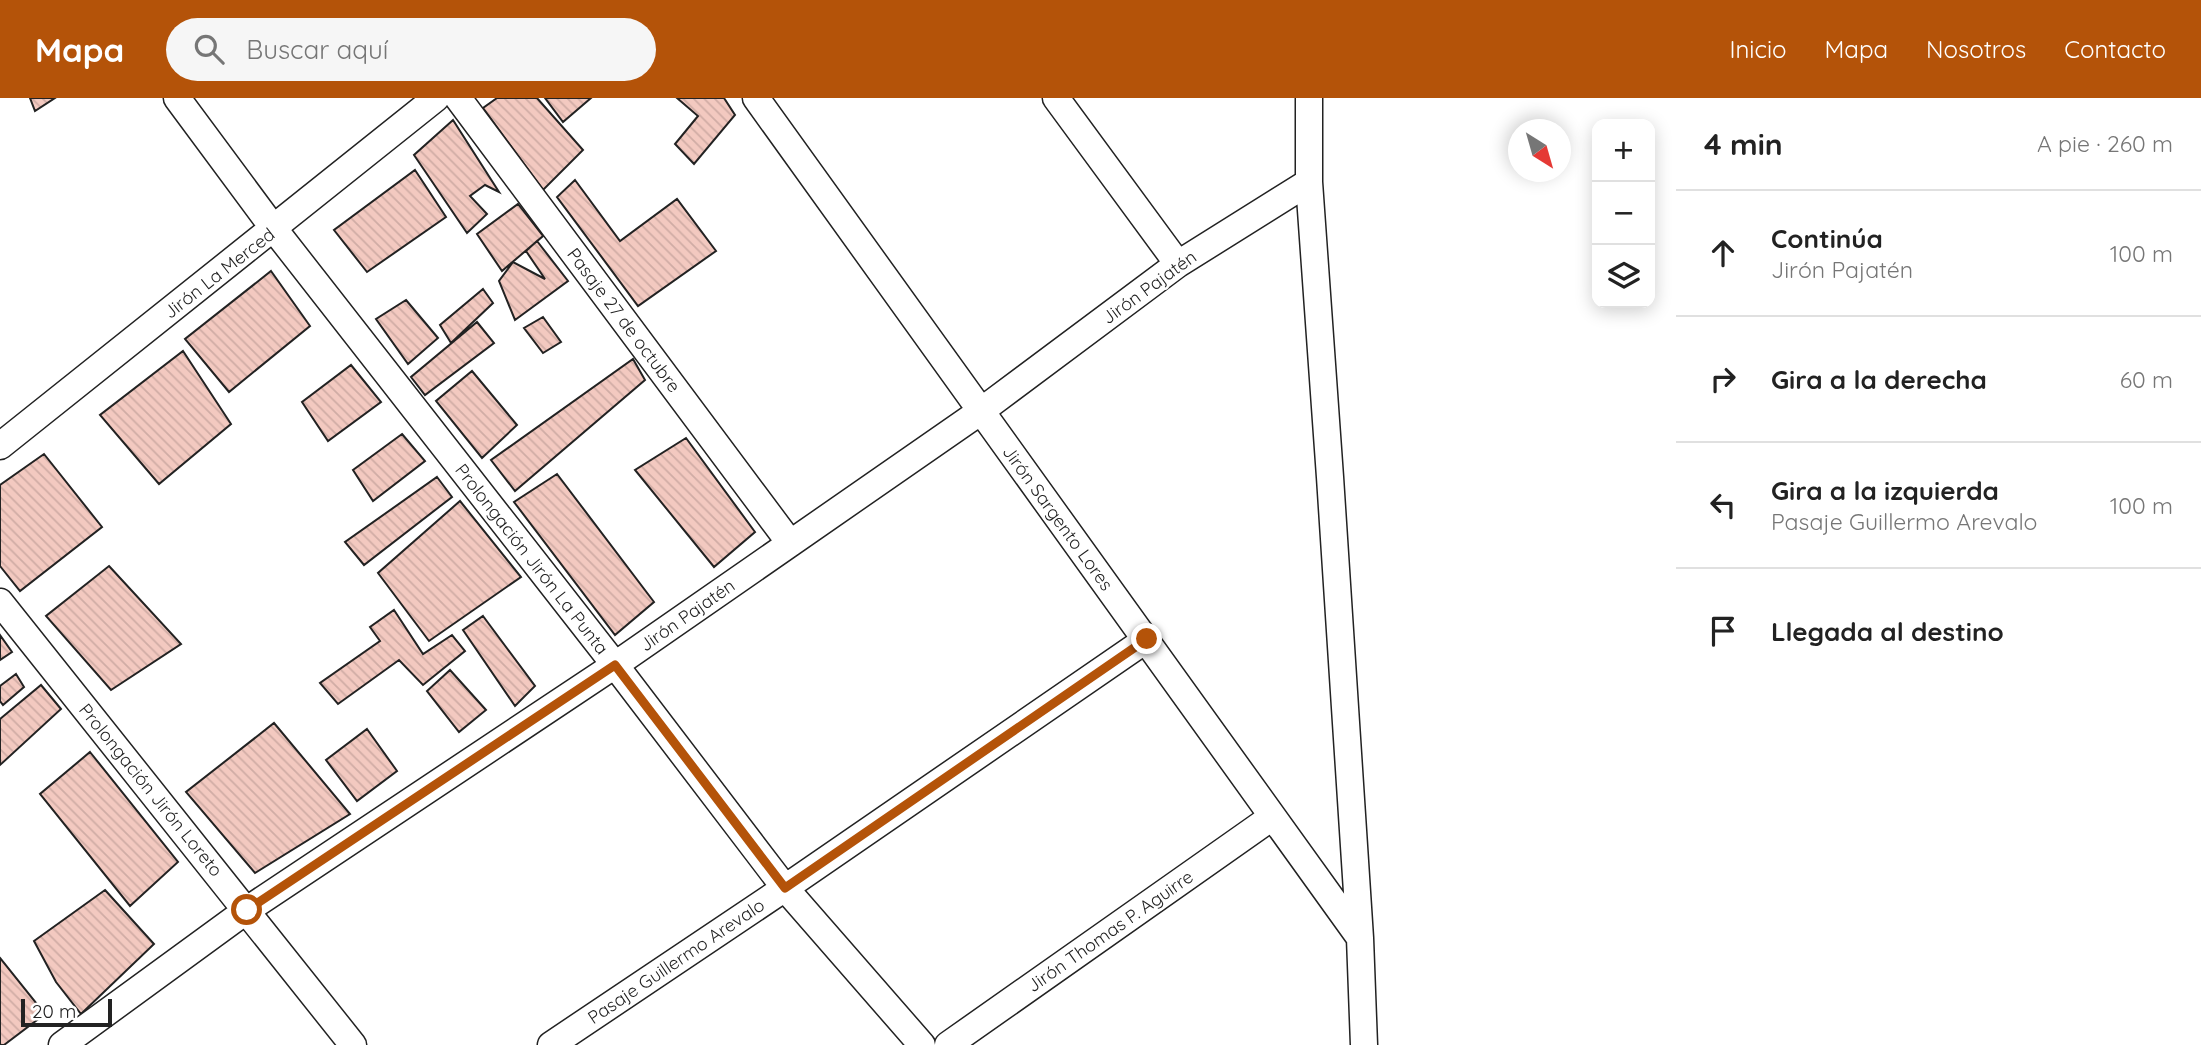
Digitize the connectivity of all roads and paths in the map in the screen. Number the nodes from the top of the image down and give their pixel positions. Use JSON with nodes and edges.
{"nodes":[{"id":1,"x":177,"y":98,"type":"edge"},
{"id":2,"x":436,"y":98,"type":"edge"},
{"id":3,"x":458,"y":98,"type":"edge"},
{"id":4,"x":756,"y":98,"type":"edge"},
{"id":5,"x":1056,"y":98,"type":"edge"},
{"id":6,"x":1309,"y":98,"type":"edge"},
{"id":7,"x":1309,"y":182,"type":"junction"},
{"id":8,"x":274,"y":229,"type":"junction"},
{"id":9,"x":1178,"y":264,"type":"junction"},
{"id":10,"x":981,"y":411,"type":"junction"},
{"id":11,"x":0,"y":446,"type":"edge"},
{"id":12,"x":790,"y":543,"type":"junction"},
{"id":13,"x":0,"y":602,"type":"edge"},
{"id":14,"x":1147,"y":639,"type":"junction"},
{"id":15,"x":615,"y":665,"type":"junction"},
{"id":16,"x":1272,"y":817,"type":"junction"},
{"id":17,"x":785,"y":888,"type":"junction"},
{"id":18,"x":247,"y":910,"type":"junction"},
{"id":19,"x":1360,"y":938,"type":"junction"},
{"id":20,"x":62,"y":1045,"type":"edge"},
{"id":21,"x":353,"y":1045,"type":"edge"},
{"id":22,"x":551,"y":1045,"type":"edge"},
{"id":23,"x":922,"y":1045,"type":"edge"},
{"id":24,"x":948,"y":1045,"type":"edge"},
{"id":25,"x":1364,"y":1045,"type":"edge"}],
"edges":[{"from":1,"to":8,"type":"street","name":"Prolongación Jirón La Punta"},
{"from":2,"to":8,"type":"street","name":"Jirón La Merced"},
{"from":3,"to":12,"type":"street","name":"Pasaje 27 de octubre"},
{"from":4,"to":10,"type":"street","name":"Jirón Sargento Lores"},
{"from":5,"to":9,"type":"street"},
{"from":6,"to":7,"type":"street"},
{"from":7,"to":9,"type":"street","name":"Jirón Pajatén"},
{"from":7,"to":19,"type":"street"},
{"from":8,"to":11,"type":"street","name":"Jirón La Merced"},
{"from":8,"to":15,"type":"street","name":"Prolongación Jirón La Punta"},
{"from":9,"to":10,"type":"street","name":"Jirón Pajatén"},
{"from":10,"to":12,"type":"street","name":"Jirón Pajatén"},
{"from":10,"to":14,"type":"street","name":"Jirón Sargento Lores"},
{"from":12,"to":15,"type":"street","name":"Jirón Pajatén"},
{"from":13,"to":18,"type":"street","name":"Prolongación Jirón Loreto"},
{"from":14,"to":16,"type":"street","name":"Jirón Sargento Lores"},
{"from":14,"to":17,"type":"street","name":"Pasaje Guillermo Arevalo"},
{"from":15,"to":17,"type":"street","name":"Prolongación Jirón La Punta"},
{"from":15,"to":18,"type":"street","name":"Jirón Pajatén"},
{"from":16,"to":19,"type":"street","name":"Jirón Sargento Lores"},
{"from":16,"to":24,"type":"street","name":"Jirón Thomas P. Aguirre"},
{"from":17,"to":22,"type":"street","name":"Pasaje Guillermo Arevalo"},
{"from":17,"to":23,"type":"street","name":"Prolongación Jirón La Punta"},
{"from":18,"to":20,"type":"street","name":"Jirón Pajatén"},
{"from":18,"to":21,"type":"street","name":"Prolongación Jirón Loreto"},
{"from":19,"to":25,"type":"street"}]}
